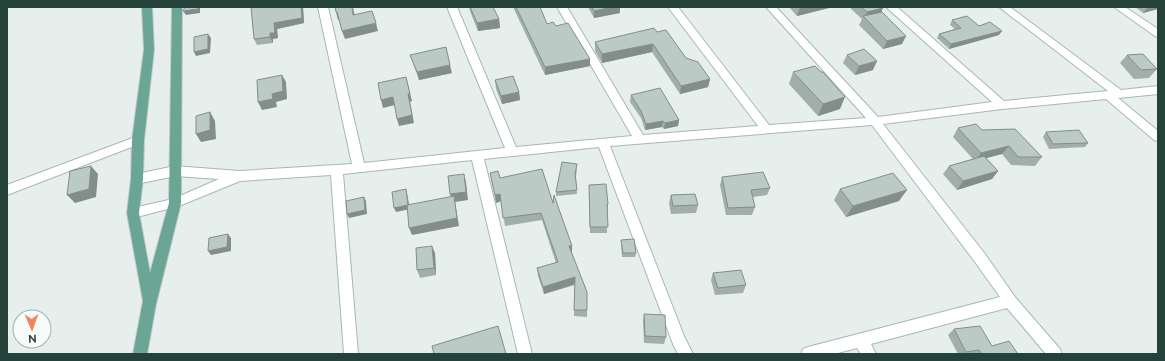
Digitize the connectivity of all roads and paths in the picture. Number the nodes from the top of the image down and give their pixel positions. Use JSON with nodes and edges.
{"nodes":[{"id":1,"x":147,"y":7,"type":"edge"},
{"id":2,"x":177,"y":7,"type":"edge"},
{"id":3,"x":323,"y":7,"type":"edge"},
{"id":4,"x":452,"y":7,"type":"edge"},
{"id":5,"x":562,"y":7,"type":"edge"},
{"id":6,"x":673,"y":7,"type":"edge"},
{"id":7,"x":771,"y":7,"type":"edge"},
{"id":8,"x":891,"y":7,"type":"edge"},
{"id":9,"x":1004,"y":7,"type":"edge"},
{"id":10,"x":1118,"y":7,"type":"edge"},
{"id":11,"x":1158,"y":34,"type":"edge"},
{"id":12,"x":1158,"y":90,"type":"edge"},
{"id":13,"x":1113,"y":94,"type":"junction"},
{"id":14,"x":1002,"y":105,"type":"junction"},
{"id":15,"x":875,"y":121,"type":"junction"},
{"id":16,"x":766,"y":129,"type":"junction"},
{"id":17,"x":1158,"y":137,"type":"edge"},
{"id":18,"x":640,"y":139,"type":"junction"},
{"id":19,"x":138,"y":140,"type":"junction"},
{"id":20,"x":603,"y":142,"type":"junction"},
{"id":21,"x":512,"y":151,"type":"junction"},
{"id":22,"x":477,"y":155,"type":"junction"},
{"id":23,"x":358,"y":168,"type":"junction"},
{"id":24,"x":336,"y":170,"type":"junction"},
{"id":25,"x":175,"y":171,"type":"junction"},
{"id":26,"x":239,"y":176,"type":"junction"},
{"id":27,"x":137,"y":179,"type":"junction"},
{"id":28,"x":7,"y":190,"type":"edge"},
{"id":29,"x":175,"y":203,"type":"junction"},
{"id":30,"x":133,"y":213,"type":"junction"},
{"id":31,"x":1010,"y":300,"type":"junction"},
{"id":32,"x":148,"y":304,"type":"junction"},
{"id":33,"x":860,"y":340,"type":"junction"},
{"id":34,"x":140,"y":354,"type":"edge"},
{"id":35,"x":351,"y":354,"type":"edge"},
{"id":36,"x":525,"y":354,"type":"edge"},
{"id":37,"x":686,"y":354,"type":"edge"},
{"id":38,"x":808,"y":354,"type":"edge"},
{"id":39,"x":869,"y":354,"type":"edge"},
{"id":40,"x":1056,"y":354,"type":"edge"}],
"edges":[{"from":1,"to":19,"type":"main road"},
{"from":2,"to":25,"type":"main road"},
{"from":3,"to":23,"type":"street"},
{"from":4,"to":21,"type":"street"},
{"from":5,"to":18,"type":"street"},
{"from":6,"to":16,"type":"street"},
{"from":7,"to":15,"type":"street"},
{"from":8,"to":14,"type":"street"},
{"from":9,"to":13,"type":"street"},
{"from":10,"to":11,"type":"street"},
{"from":12,"to":13,"type":"street"},
{"from":13,"to":14,"type":"street"},
{"from":13,"to":17,"type":"street"},
{"from":14,"to":15,"type":"street"},
{"from":15,"to":16,"type":"street"},
{"from":15,"to":31,"type":"street"},
{"from":16,"to":18,"type":"street"},
{"from":18,"to":20,"type":"street"},
{"from":19,"to":27,"type":"main road"},
{"from":19,"to":28,"type":"street"},
{"from":20,"to":21,"type":"street"},
{"from":20,"to":37,"type":"street"},
{"from":21,"to":22,"type":"street"},
{"from":22,"to":23,"type":"street"},
{"from":22,"to":36,"type":"street"},
{"from":23,"to":24,"type":"street"},
{"from":24,"to":26,"type":"street"},
{"from":24,"to":35,"type":"street"},
{"from":25,"to":26,"type":"street"},
{"from":25,"to":27,"type":"street"},
{"from":25,"to":29,"type":"main road"},
{"from":26,"to":29,"type":"street"},
{"from":27,"to":30,"type":"main road"},
{"from":29,"to":30,"type":"street"},
{"from":29,"to":32,"type":"main road"},
{"from":30,"to":32,"type":"main road"},
{"from":31,"to":33,"type":"street"},
{"from":31,"to":40,"type":"street"},
{"from":32,"to":34,"type":"main road"},
{"from":33,"to":38,"type":"street"},
{"from":33,"to":39,"type":"street"}]}
